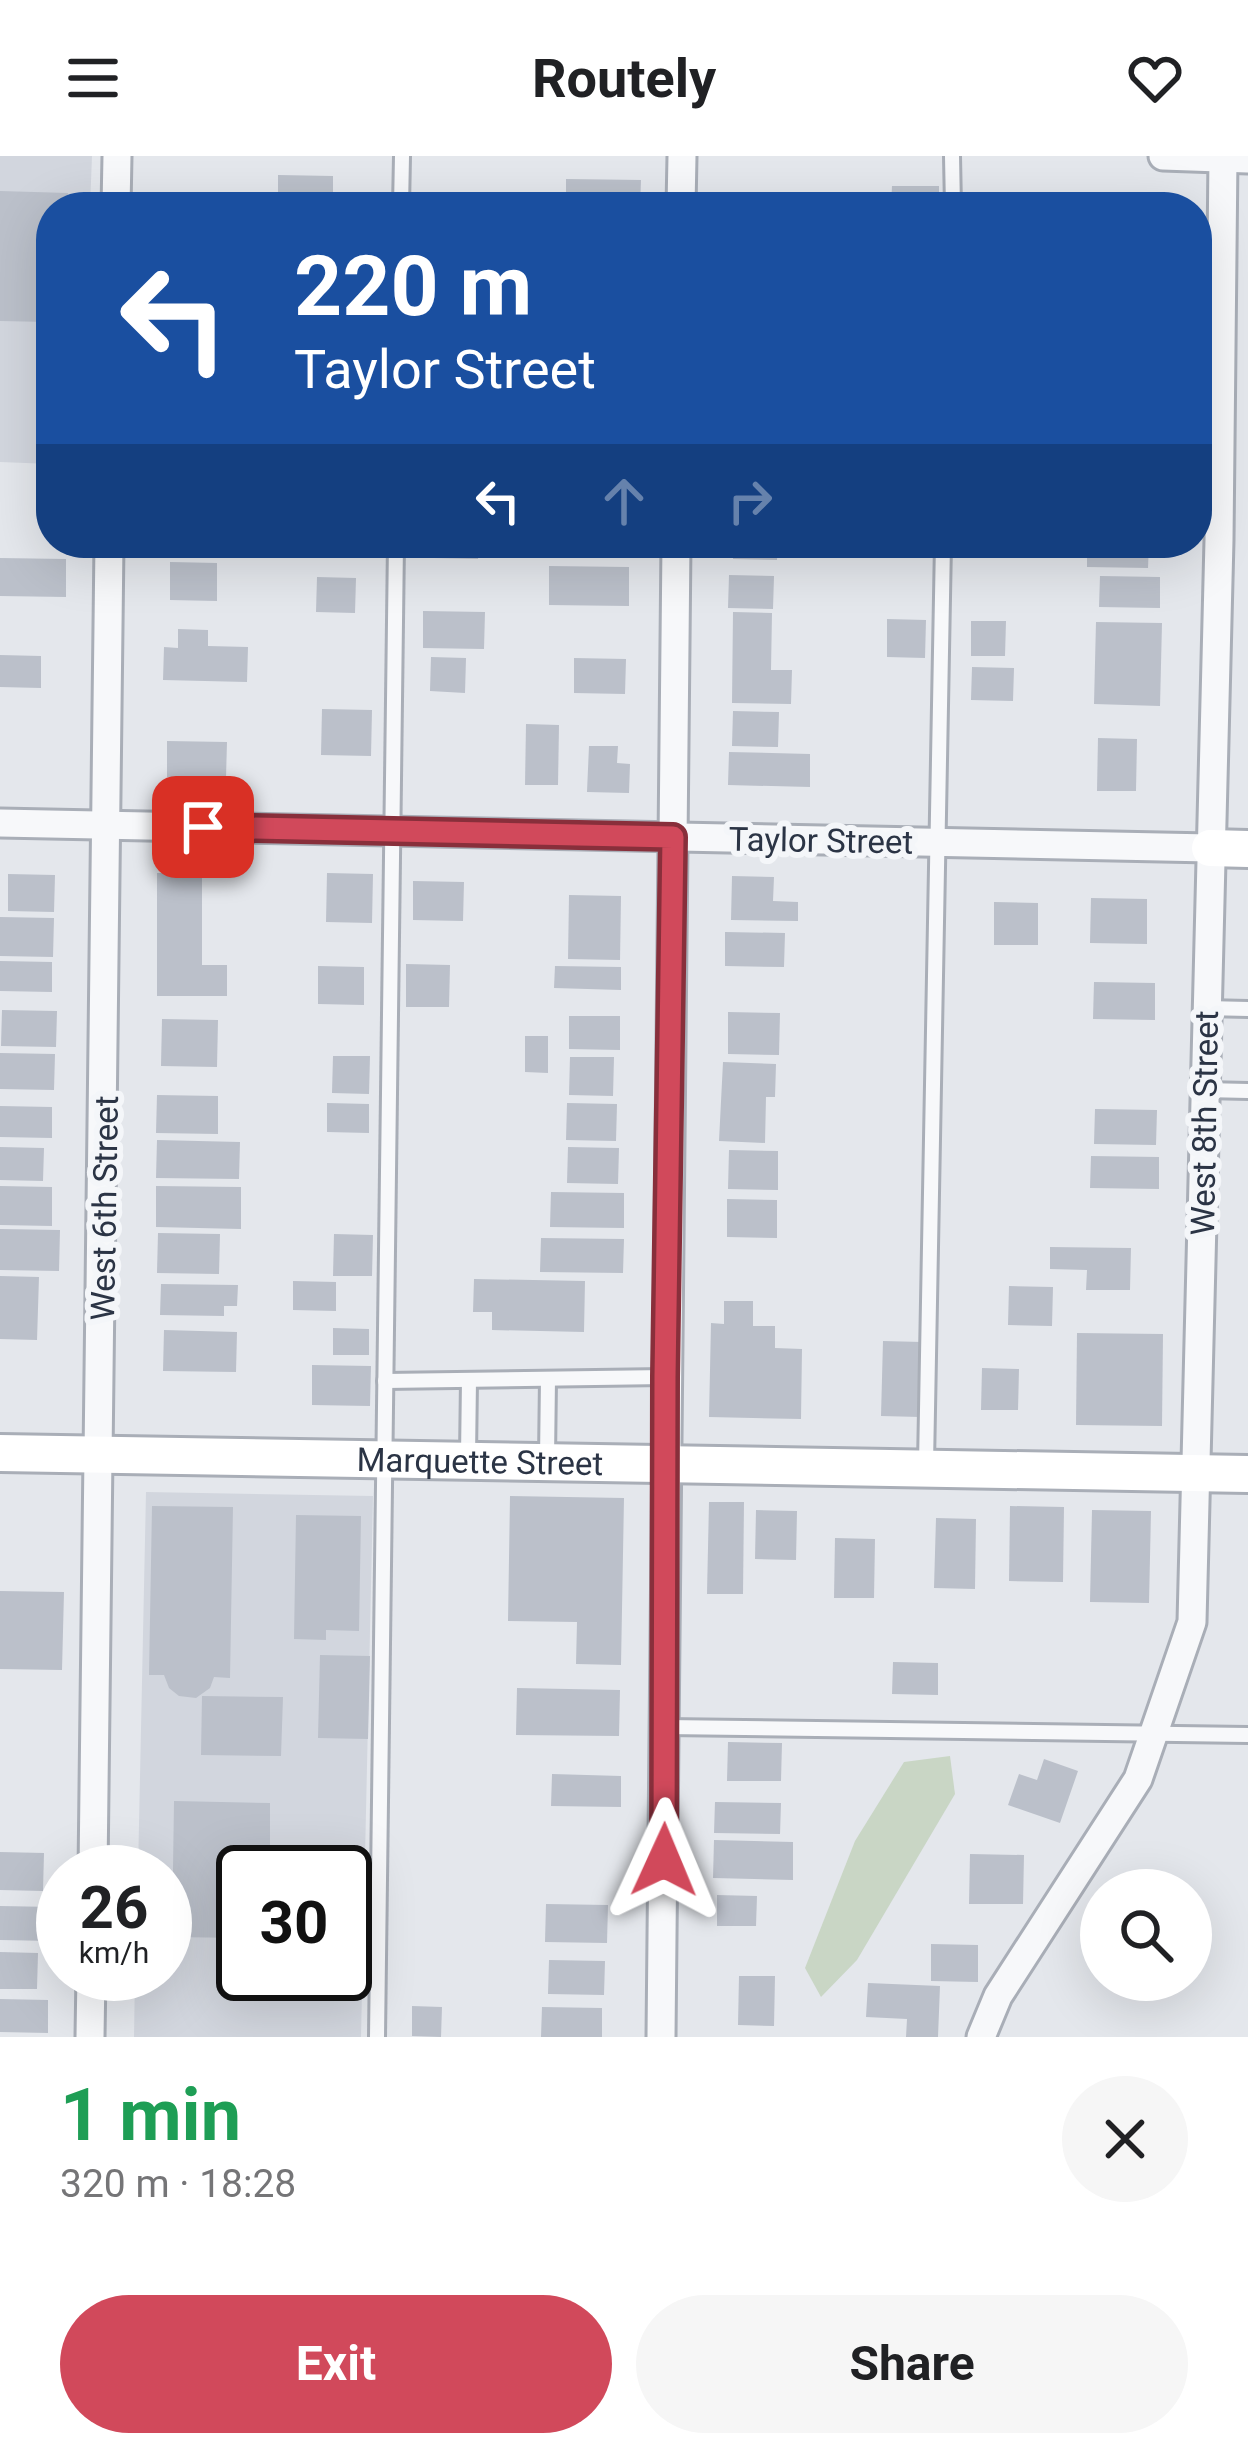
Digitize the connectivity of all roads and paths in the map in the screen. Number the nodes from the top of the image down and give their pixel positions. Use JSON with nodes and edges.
{"nodes":[{"id":1,"x":117,"y":156,"type":"edge"},
{"id":2,"x":402,"y":156,"type":"edge"},
{"id":3,"x":682,"y":156,"type":"edge"},
{"id":4,"x":952,"y":156,"type":"edge"},
{"id":5,"x":1163,"y":156,"type":"edge"},
{"id":6,"x":1231,"y":158,"type":"edge"},
{"id":7,"x":116,"y":192,"type":"edge"},
{"id":8,"x":401,"y":192,"type":"edge"},
{"id":9,"x":681,"y":192,"type":"edge"},
{"id":10,"x":952,"y":192,"type":"edge"},
{"id":11,"x":109,"y":558,"type":"edge"},
{"id":12,"x":397,"y":558,"type":"edge"},
{"id":13,"x":676,"y":558,"type":"edge"},
{"id":14,"x":943,"y":558,"type":"edge"},
{"id":15,"x":0,"y":824,"type":"edge"},
{"id":16,"x":108,"y":826,"type":"junction"},
{"id":17,"x":392,"y":831,"type":"junction"},
{"id":18,"x":673,"y":837,"type":"junction"},
{"id":19,"x":938,"y":842,"type":"junction"},
{"id":20,"x":1210,"y":848,"type":"junction"},
{"id":21,"x":1248,"y":849,"type":"edge"},
{"id":22,"x":1206,"y":1008,"type":"junction"},
{"id":23,"x":1248,"y":1009,"type":"edge"},
{"id":24,"x":1204,"y":1090,"type":"junction"},
{"id":25,"x":1248,"y":1090,"type":"edge"},
{"id":26,"x":665,"y":1377,"type":"junction"},
{"id":27,"x":548,"y":1379,"type":"junction"},
{"id":28,"x":469,"y":1380,"type":"junction"},
{"id":29,"x":385,"y":1381,"type":"junction"},
{"id":30,"x":0,"y":1453,"type":"edge"},
{"id":31,"x":100,"y":1456,"type":"junction"},
{"id":32,"x":385,"y":1460,"type":"junction"},
{"id":33,"x":468,"y":1461,"type":"junction"},
{"id":34,"x":547,"y":1463,"type":"junction"},
{"id":35,"x":665,"y":1465,"type":"junction"},
{"id":36,"x":926,"y":1469,"type":"junction"},
{"id":37,"x":1196,"y":1473,"type":"junction"},
{"id":38,"x":1248,"y":1474,"type":"edge"},
{"id":39,"x":666,"y":1727,"type":"junction"},
{"id":40,"x":1154,"y":1733,"type":"junction"},
{"id":41,"x":1248,"y":1735,"type":"edge"},
{"id":42,"x":93,"y":1845,"type":"edge"},
{"id":43,"x":91,"y":2001,"type":"edge"},
{"id":44,"x":90,"y":2037,"type":"edge"},
{"id":45,"x":377,"y":2037,"type":"edge"},
{"id":46,"x":661,"y":2037,"type":"edge"},
{"id":47,"x":981,"y":2037,"type":"edge"}],
"edges":[{"from":1,"to":7,"type":"street"},
{"from":2,"to":8,"type":"lane"},
{"from":3,"to":9,"type":"street"},
{"from":4,"to":10,"type":"lane"},
{"from":5,"to":6,"type":"street"},
{"from":6,"to":20,"type":"street","name":"West 8th Street"},
{"from":11,"to":16,"type":"street","name":"West 6th Street"},
{"from":12,"to":17,"type":"lane"},
{"from":13,"to":18,"type":"street"},
{"from":14,"to":19,"type":"lane"},
{"from":15,"to":16,"type":"street","name":"Taylor Street"},
{"from":16,"to":17,"type":"street","name":"Taylor Street"},
{"from":16,"to":31,"type":"street","name":"West 6th Street"},
{"from":17,"to":18,"type":"street","name":"Taylor Street"},
{"from":17,"to":29,"type":"lane"},
{"from":18,"to":19,"type":"street","name":"Taylor Street"},
{"from":18,"to":26,"type":"street"},
{"from":19,"to":20,"type":"street","name":"Taylor Street"},
{"from":19,"to":36,"type":"lane"},
{"from":20,"to":21,"type":"street"},
{"from":20,"to":22,"type":"street","name":"West 8th Street"},
{"from":22,"to":23,"type":"lane"},
{"from":22,"to":24,"type":"street","name":"West 8th Street"},
{"from":24,"to":25,"type":"lane"},
{"from":24,"to":37,"type":"street","name":"West 8th Street"},
{"from":26,"to":27,"type":"lane"},
{"from":26,"to":35,"type":"street"},
{"from":27,"to":28,"type":"lane"},
{"from":27,"to":34,"type":"lane"},
{"from":28,"to":29,"type":"lane"},
{"from":28,"to":33,"type":"lane"},
{"from":29,"to":32,"type":"lane"},
{"from":30,"to":31,"type":"street","name":"Marquette Street"},
{"from":31,"to":32,"type":"street","name":"Marquette Street"},
{"from":31,"to":42,"type":"street","name":"West 6th Street"},
{"from":32,"to":33,"type":"street","name":"Marquette Street"},
{"from":32,"to":45,"type":"lane"},
{"from":33,"to":34,"type":"street","name":"Marquette Street"},
{"from":34,"to":35,"type":"street","name":"Marquette Street"},
{"from":35,"to":36,"type":"street","name":"Marquette Street"},
{"from":35,"to":39,"type":"street"},
{"from":36,"to":37,"type":"street","name":"Marquette Street"},
{"from":37,"to":38,"type":"street","name":"Marquette Street"},
{"from":37,"to":40,"type":"street","name":"West 8th Street"},
{"from":39,"to":40,"type":"lane"},
{"from":39,"to":46,"type":"street"},
{"from":40,"to":41,"type":"lane"},
{"from":40,"to":47,"type":"street","name":"West 8th Street"},
{"from":43,"to":44,"type":"street"}]}
